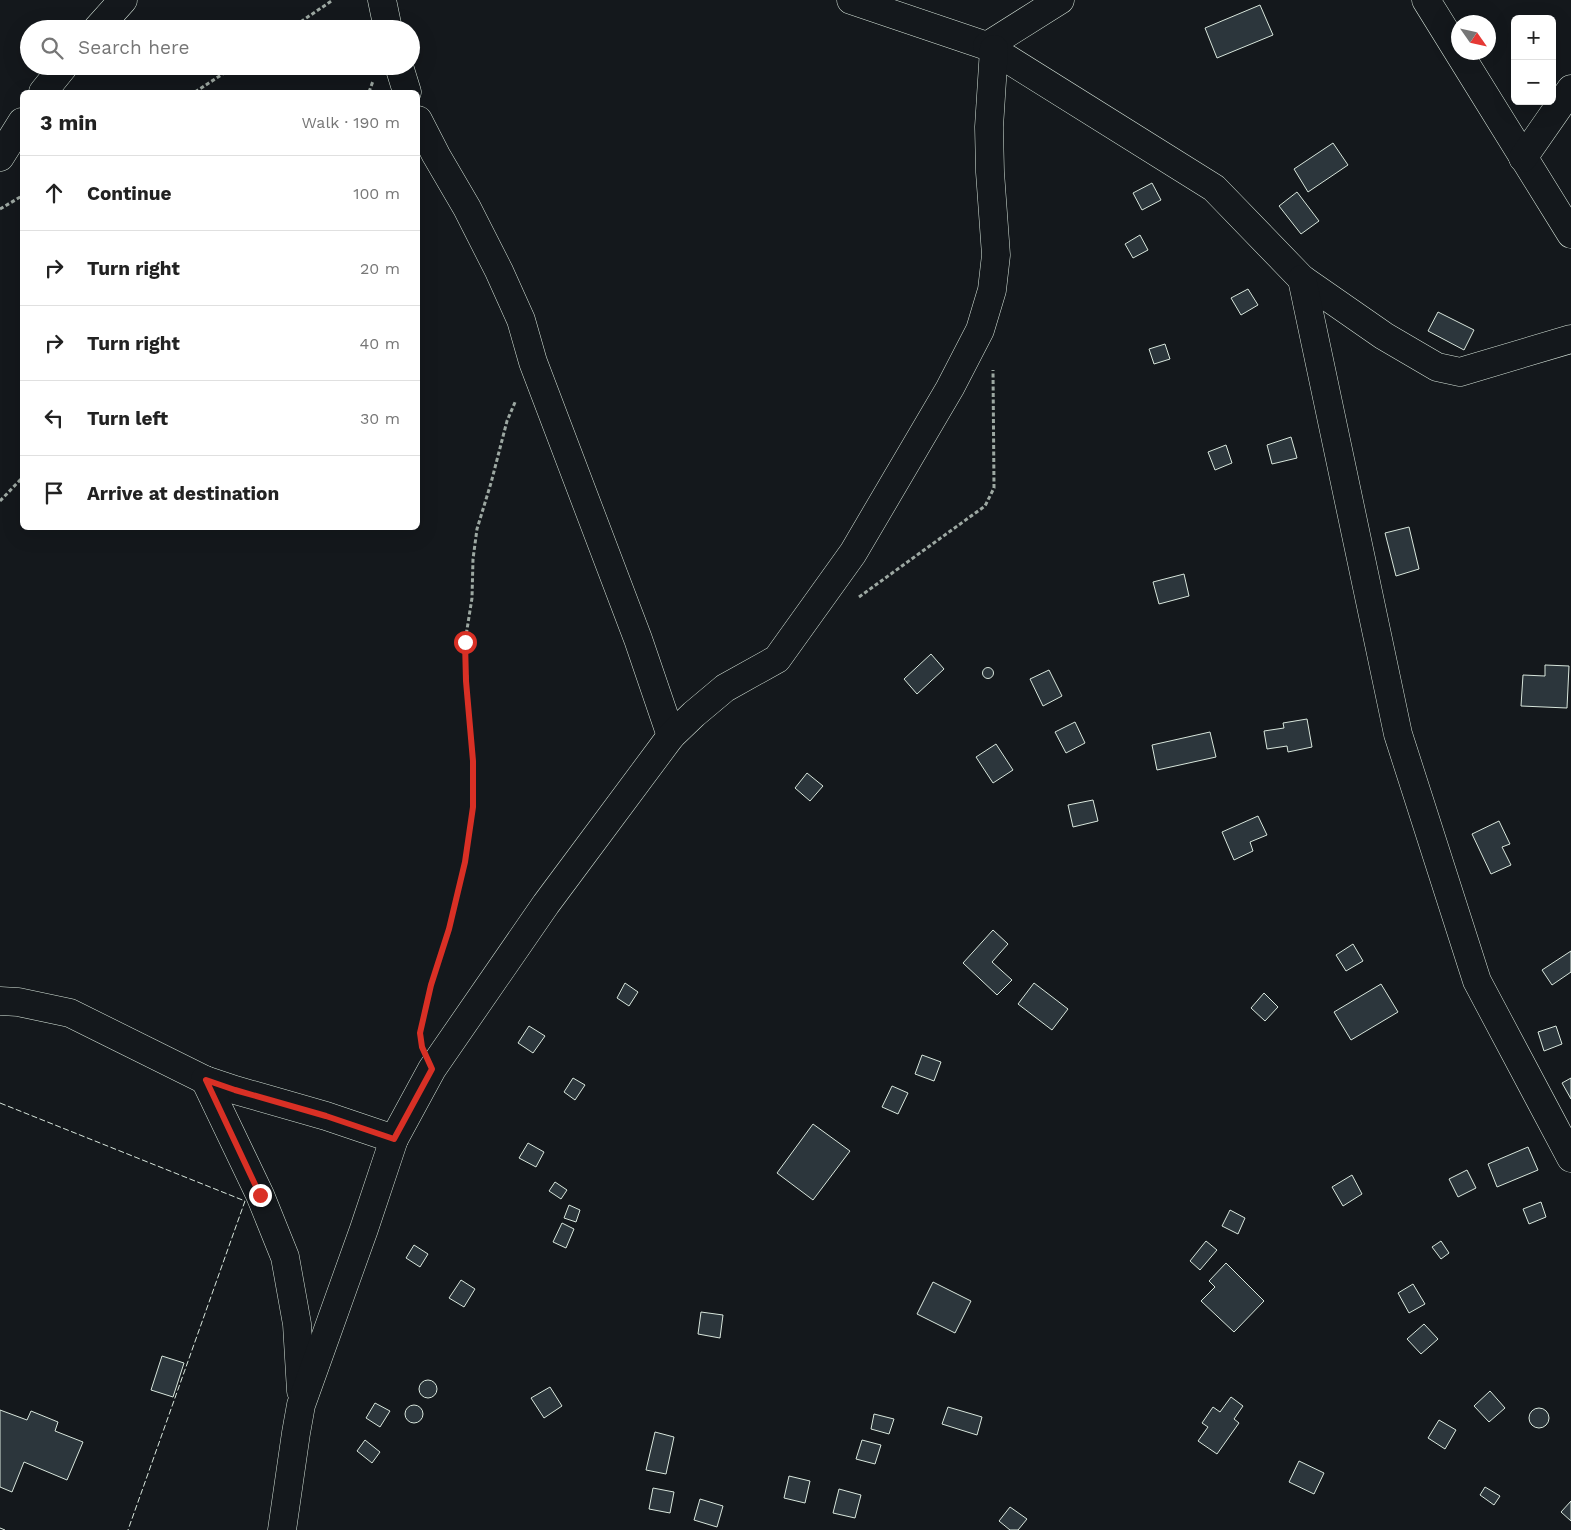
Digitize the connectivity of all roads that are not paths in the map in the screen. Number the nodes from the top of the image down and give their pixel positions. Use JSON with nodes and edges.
{"nodes":[{"id":1,"x":123,"y":0,"type":"edge"},
{"id":2,"x":382,"y":0,"type":"edge"},
{"id":3,"x":851,"y":0,"type":"edge"},
{"id":4,"x":1060,"y":0,"type":"edge"},
{"id":5,"x":1426,"y":0,"type":"edge"},
{"id":6,"x":104,"y":20,"type":"edge"},
{"id":7,"x":386,"y":20,"type":"edge"},
{"id":8,"x":990,"y":47,"type":"junction"},
{"id":9,"x":57,"y":75,"type":"edge"},
{"id":10,"x":402,"y":75,"type":"edge"},
{"id":11,"x":1571,"y":89,"type":"edge"},
{"id":12,"x":45,"y":90,"type":"edge"},
{"id":13,"x":406,"y":90,"type":"edge"},
{"id":14,"x":420,"y":124,"type":"edge"},
{"id":15,"x":20,"y":125,"type":"edge"},
{"id":16,"x":0,"y":157,"type":"edge"},
{"id":17,"x":1523,"y":158,"type":"junction"},
{"id":18,"x":1571,"y":234,"type":"edge"},
{"id":19,"x":1302,"y":279,"type":"junction"},
{"id":20,"x":1571,"y":339,"type":"edge"},
{"id":21,"x":671,"y":736,"type":"junction"},
{"id":22,"x":0,"y":1001,"type":"edge"},
{"id":23,"x":206,"y":1080,"type":"junction"},
{"id":24,"x":394,"y":1139,"type":"junction"},
{"id":25,"x":1571,"y":1158,"type":"edge"},
{"id":26,"x":301,"y":1405,"type":"junction"},
{"id":27,"x":282,"y":1530,"type":"edge"}],
"edges":[{"from":1,"to":6,"type":"street"},
{"from":2,"to":7,"type":"street"},
{"from":3,"to":8,"type":"street"},
{"from":4,"to":8,"type":"street"},
{"from":5,"to":17,"type":"street"},
{"from":8,"to":19,"type":"street"},
{"from":8,"to":21,"type":"street"},
{"from":9,"to":12,"type":"street"},
{"from":10,"to":13,"type":"street"},
{"from":11,"to":17,"type":"street"},
{"from":14,"to":21,"type":"street"},
{"from":15,"to":16,"type":"street"},
{"from":17,"to":18,"type":"street"},
{"from":19,"to":20,"type":"street"},
{"from":19,"to":25,"type":"street"},
{"from":21,"to":24,"type":"street"},
{"from":22,"to":23,"type":"street"},
{"from":23,"to":24,"type":"street"},
{"from":23,"to":26,"type":"street"},
{"from":24,"to":26,"type":"street"},
{"from":26,"to":27,"type":"street"}]}
